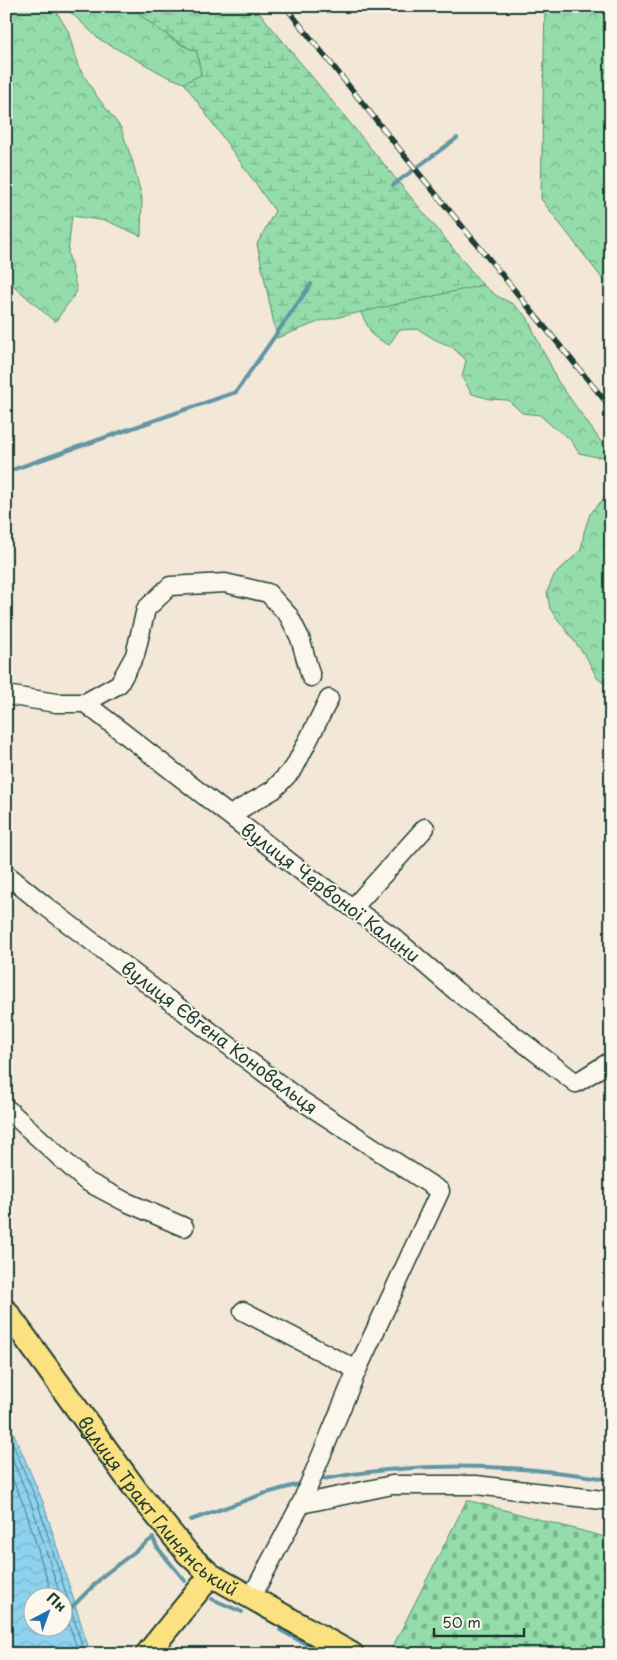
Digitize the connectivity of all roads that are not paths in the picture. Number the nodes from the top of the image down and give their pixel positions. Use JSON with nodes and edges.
{"nodes":[{"id":1,"x":311,"y":677,"type":"dead end"},
{"id":2,"x":6,"y":695,"type":"edge"},
{"id":3,"x":329,"y":699,"type":"dead end"},
{"id":4,"x":85,"y":703,"type":"junction"},
{"id":5,"x":230,"y":815,"type":"junction"},
{"id":6,"x":425,"y":828,"type":"dead end"},
{"id":7,"x":6,"y":874,"type":"edge"},
{"id":8,"x":353,"y":908,"type":"junction"},
{"id":9,"x":611,"y":1061,"type":"edge"},
{"id":10,"x":6,"y":1108,"type":"edge"},
{"id":11,"x":184,"y":1227,"type":"dead end"},
{"id":12,"x":6,"y":1311,"type":"edge"},
{"id":13,"x":243,"y":1311,"type":"dead end"},
{"id":14,"x":356,"y":1370,"type":"junction"},
{"id":15,"x":304,"y":1496,"type":"junction"},
{"id":16,"x":611,"y":1501,"type":"edge"},
{"id":17,"x":211,"y":1575,"type":"junction"},
{"id":18,"x":251,"y":1598,"type":"junction"},
{"id":19,"x":147,"y":1654,"type":"edge"},
{"id":20,"x":352,"y":1654,"type":"edge"}],
"edges":[{"from":1,"to":4,"type":"street"},
{"from":2,"to":4,"type":"street"},
{"from":3,"to":5,"type":"street"},
{"from":4,"to":5,"type":"street","name":"вулиця Червоної Калини"},
{"from":5,"to":8,"type":"street","name":"вулиця Червоної Калини"},
{"from":6,"to":8,"type":"street"},
{"from":7,"to":14,"type":"street","name":"вулиця Євгена Коновальця"},
{"from":8,"to":9,"type":"street","name":"вулиця Червоної Калини"},
{"from":10,"to":11,"type":"street"},
{"from":12,"to":17,"type":"main road","name":"вулиця Тракт Глинянський"},
{"from":13,"to":14,"type":"street"},
{"from":14,"to":15,"type":"street"},
{"from":15,"to":16,"type":"street"},
{"from":15,"to":18,"type":"street"},
{"from":17,"to":18,"type":"main road","name":"вулиця Тракт Глинянський"},
{"from":17,"to":19,"type":"main road"},
{"from":18,"to":20,"type":"main road","name":"вулиця Тракт Глинянський"}]}
